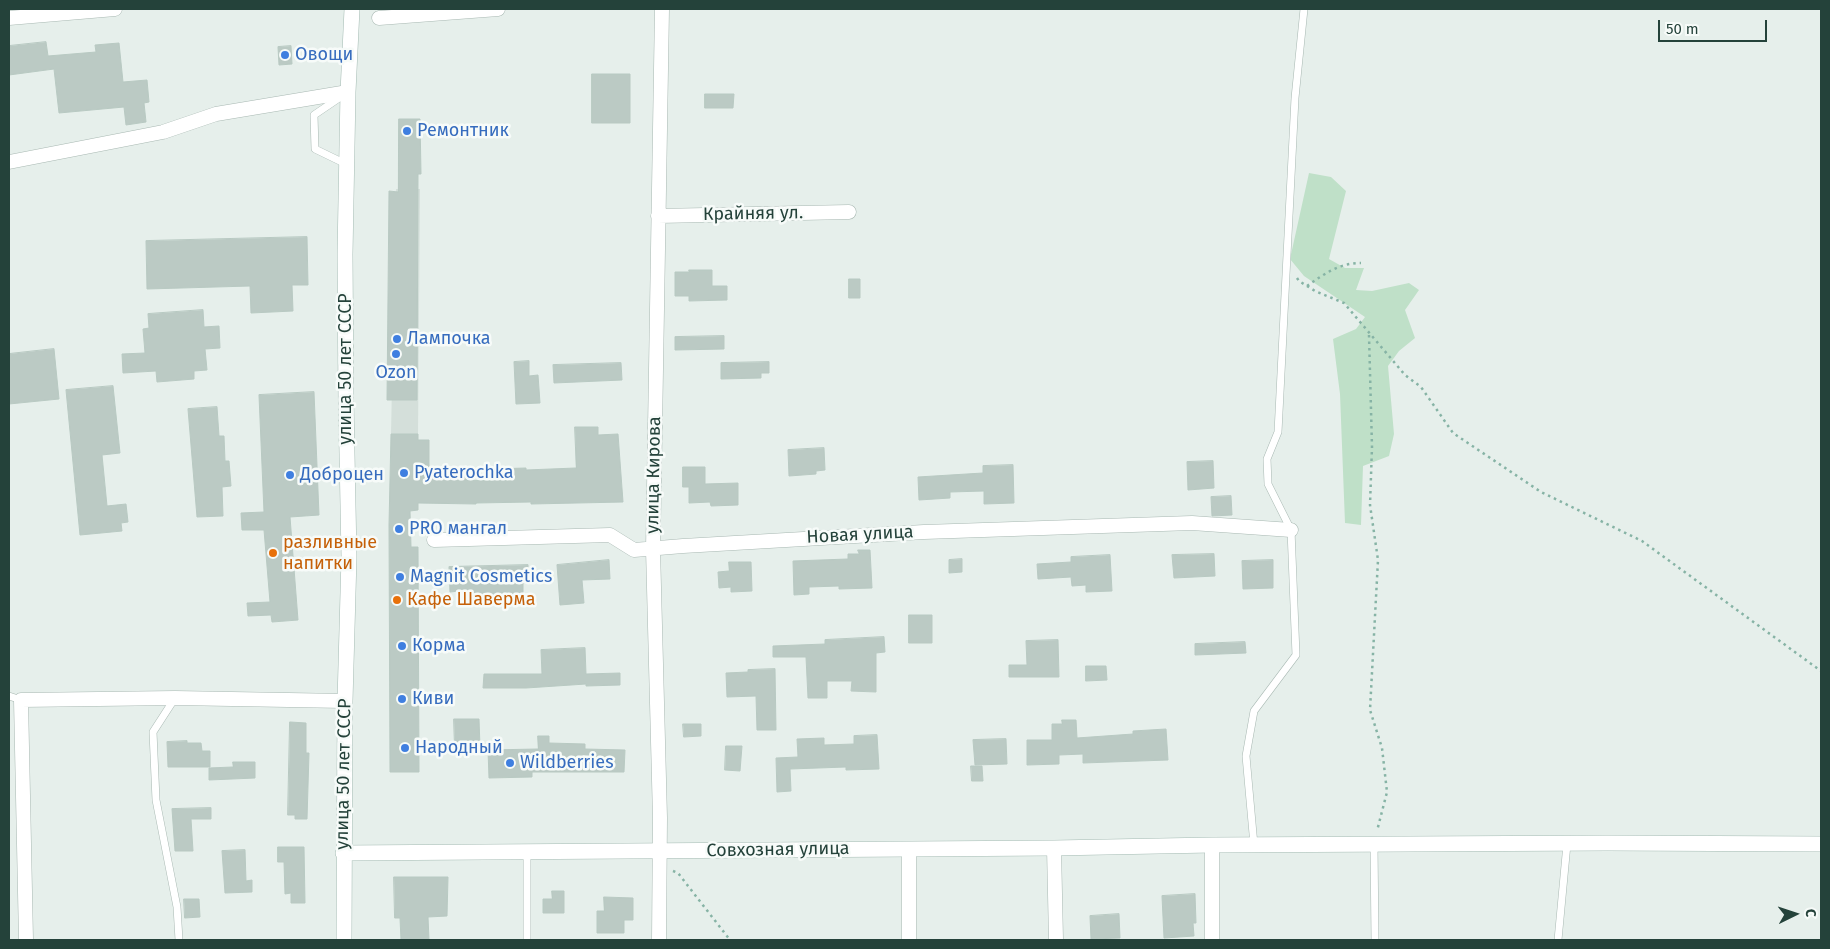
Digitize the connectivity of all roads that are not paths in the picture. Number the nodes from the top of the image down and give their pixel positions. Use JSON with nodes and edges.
{"nodes":[{"id":1,"x":115,"y":9,"type":"edge"},
{"id":2,"x":352,"y":9,"type":"edge"},
{"id":3,"x":498,"y":9,"type":"edge"},
{"id":4,"x":662,"y":9,"type":"edge"},
{"id":5,"x":1304,"y":9,"type":"edge"},
{"id":6,"x":9,"y":18,"type":"edge"},
{"id":7,"x":379,"y":18,"type":"dead end"},
{"id":8,"x":348,"y":92,"type":"junction"},
{"id":9,"x":9,"y":162,"type":"edge"},
{"id":10,"x":347,"y":164,"type":"junction"},
{"id":11,"x":848,"y":212,"type":"dead end"},
{"id":12,"x":658,"y":216,"type":"junction"},
{"id":13,"x":1291,"y":530,"type":"junction"},
{"id":14,"x":434,"y":540,"type":"dead end"},
{"id":15,"x":653,"y":549,"type":"junction"},
{"id":16,"x":15,"y":698,"type":"edge"},
{"id":17,"x":175,"y":698,"type":"junction"},
{"id":18,"x":345,"y":701,"type":"junction"},
{"id":19,"x":1374,"y":844,"type":"junction"},
{"id":20,"x":1567,"y":844,"type":"junction"},
{"id":21,"x":1821,"y":844,"type":"edge"},
{"id":22,"x":1212,"y":845,"type":"junction"},
{"id":23,"x":1254,"y":845,"type":"junction"},
{"id":24,"x":1054,"y":848,"type":"junction"},
{"id":25,"x":909,"y":849,"type":"junction"},
{"id":26,"x":660,"y":851,"type":"junction"},
{"id":27,"x":527,"y":852,"type":"junction"},
{"id":28,"x":343,"y":854,"type":"junction"},
{"id":29,"x":26,"y":940,"type":"edge"},
{"id":30,"x":179,"y":940,"type":"edge"},
{"id":31,"x":344,"y":940,"type":"edge"},
{"id":32,"x":527,"y":940,"type":"edge"},
{"id":33,"x":659,"y":940,"type":"edge"},
{"id":34,"x":909,"y":940,"type":"edge"},
{"id":35,"x":1056,"y":940,"type":"edge"},
{"id":36,"x":1212,"y":940,"type":"edge"},
{"id":37,"x":1375,"y":940,"type":"edge"},
{"id":38,"x":1558,"y":940,"type":"edge"}],
"edges":[{"from":1,"to":6,"type":"street"},
{"from":2,"to":8,"type":"main road","name":"улица 50 лет СССР"},
{"from":3,"to":7,"type":"street"},
{"from":4,"to":12,"type":"street","name":"улица Кирова"},
{"from":5,"to":13,"type":"lane"},
{"from":8,"to":9,"type":"street"},
{"from":8,"to":10,"type":"main road","name":"улица 50 лет СССР"},
{"from":8,"to":10,"type":"lane"},
{"from":10,"to":18,"type":"main road","name":"улица 50 лет СССР"},
{"from":11,"to":12,"type":"street","name":"Крайняя ул."},
{"from":12,"to":15,"type":"street","name":"улица Кирова"},
{"from":13,"to":15,"type":"street","name":"Новая улица"},
{"from":13,"to":23,"type":"lane"},
{"from":14,"to":15,"type":"street","name":"Новая улица"},
{"from":15,"to":26,"type":"street","name":"улица Кирова"},
{"from":16,"to":17,"type":"street"},
{"from":16,"to":29,"type":"street"},
{"from":17,"to":18,"type":"street"},
{"from":17,"to":30,"type":"lane"},
{"from":18,"to":28,"type":"main road","name":"улица 50 лет СССР"},
{"from":19,"to":20,"type":"main road","name":"Совхозная улица"},
{"from":19,"to":23,"type":"main road","name":"Совхозная улица"},
{"from":19,"to":37,"type":"lane"},
{"from":20,"to":21,"type":"main road","name":"Совхозная улица"},
{"from":20,"to":38,"type":"lane"},
{"from":22,"to":23,"type":"main road","name":"Совхозная улица"},
{"from":22,"to":24,"type":"main road","name":"Совхозная улица"},
{"from":22,"to":36,"type":"street"},
{"from":24,"to":25,"type":"main road","name":"Совхозная улица"},
{"from":24,"to":35,"type":"street"},
{"from":25,"to":26,"type":"main road","name":"Совхозная улица"},
{"from":25,"to":34,"type":"street"},
{"from":26,"to":27,"type":"main road","name":"Совхозная улица"},
{"from":26,"to":33,"type":"street","name":"улица Кирова"},
{"from":27,"to":28,"type":"main road","name":"Совхозная улица"},
{"from":27,"to":32,"type":"lane"},
{"from":28,"to":31,"type":"main road","name":"улица 50 лет СССР"}]}
